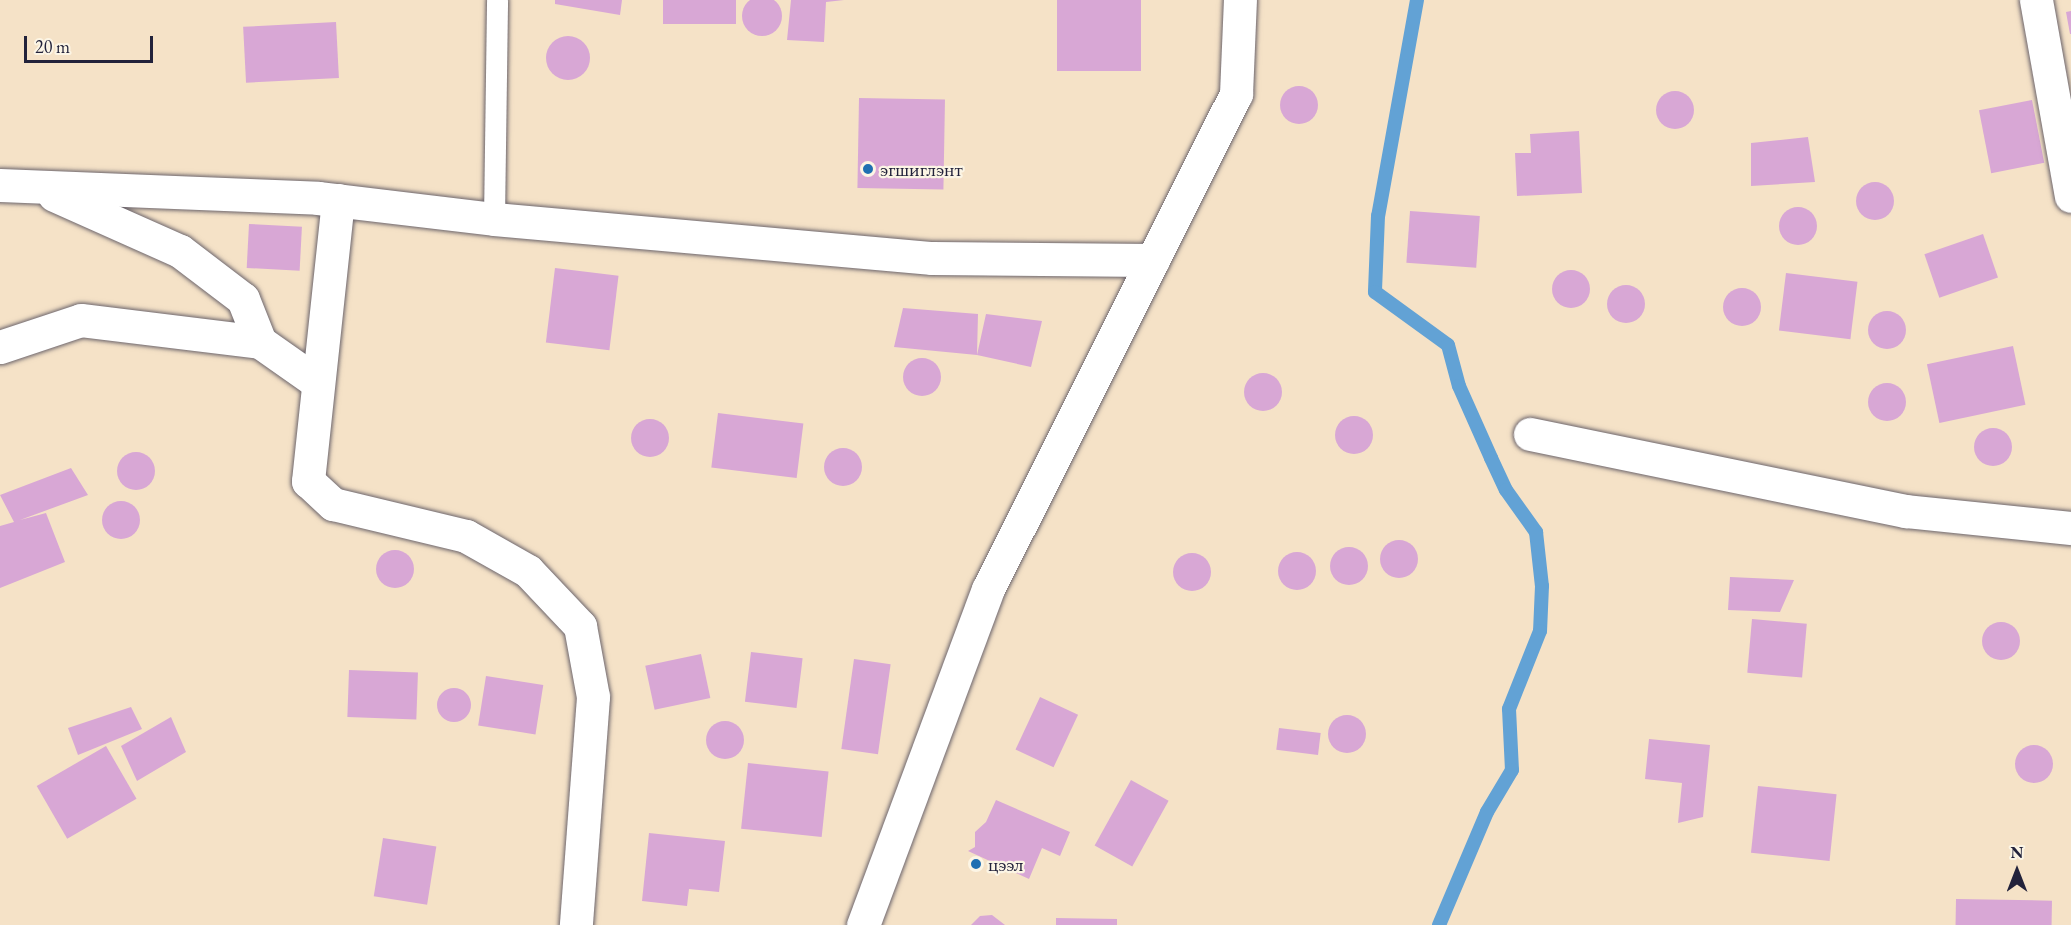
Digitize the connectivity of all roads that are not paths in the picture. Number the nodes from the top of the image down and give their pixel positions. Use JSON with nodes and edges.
{"nodes":[{"id":1,"x":497,"y":0,"type":"edge"},
{"id":2,"x":1240,"y":0,"type":"edge"},
{"id":3,"x":2036,"y":0,"type":"edge"},
{"id":4,"x":0,"y":185,"type":"edge"},
{"id":5,"x":39,"y":188,"type":"junction"},
{"id":6,"x":2071,"y":196,"type":"edge"},
{"id":7,"x":338,"y":200,"type":"junction"},
{"id":8,"x":494,"y":219,"type":"junction"},
{"id":9,"x":1152,"y":260,"type":"junction"},
{"id":10,"x":260,"y":342,"type":"junction"},
{"id":11,"x":0,"y":347,"type":"edge"},
{"id":12,"x":317,"y":382,"type":"junction"},
{"id":13,"x":1530,"y":434,"type":"dead end"},
{"id":14,"x":2071,"y":528,"type":"edge"},
{"id":15,"x":576,"y":925,"type":"edge"},
{"id":16,"x":863,"y":925,"type":"edge"}],
"edges":[{"from":1,"to":8,"type":"lane"},
{"from":2,"to":9,"type":"street"},
{"from":3,"to":6,"type":"street"},
{"from":4,"to":5,"type":"street"},
{"from":5,"to":7,"type":"street"},
{"from":5,"to":10,"type":"street"},
{"from":7,"to":8,"type":"street"},
{"from":7,"to":12,"type":"street"},
{"from":8,"to":9,"type":"street"},
{"from":9,"to":16,"type":"street"},
{"from":10,"to":11,"type":"street"},
{"from":10,"to":12,"type":"street"},
{"from":12,"to":15,"type":"street"},
{"from":13,"to":14,"type":"street"}]}
